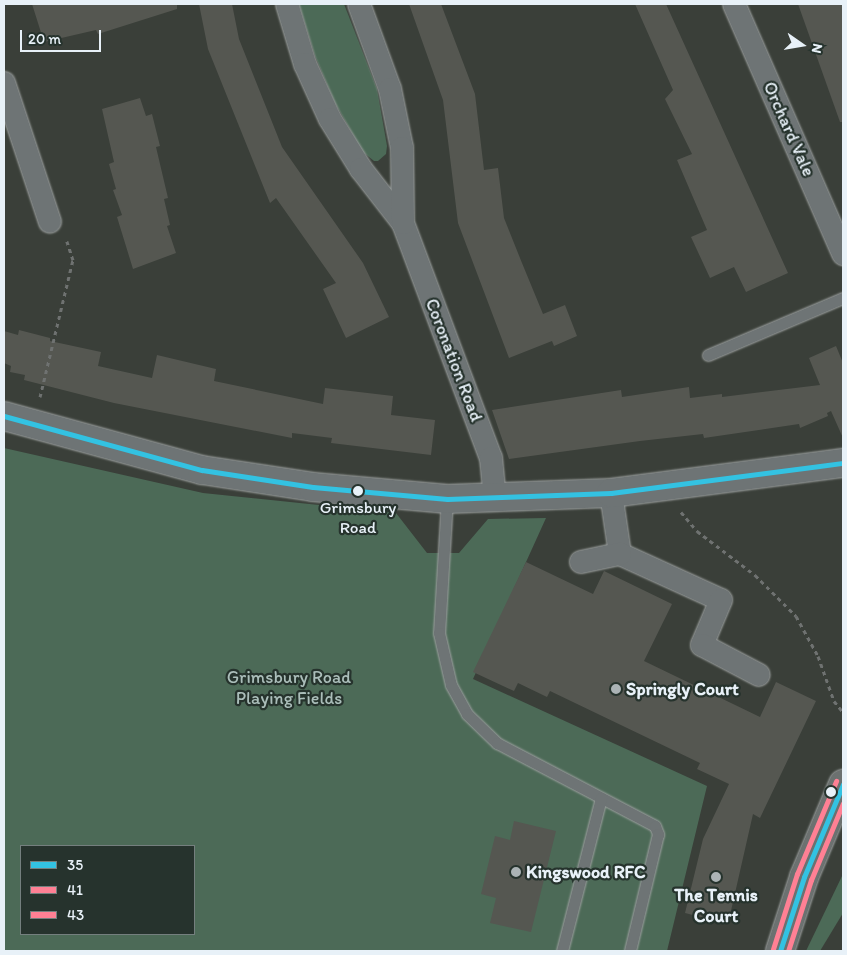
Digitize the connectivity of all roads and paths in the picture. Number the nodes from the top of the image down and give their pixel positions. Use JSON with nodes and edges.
{"nodes":[{"id":1,"x":287,"y":4,"type":"edge"},
{"id":2,"x":359,"y":4,"type":"edge"},
{"id":3,"x":734,"y":4,"type":"edge"},
{"id":4,"x":4,"y":83,"type":"edge"},
{"id":5,"x":50,"y":222,"type":"joint"},
{"id":6,"x":403,"y":223,"type":"junction"},
{"id":7,"x":843,"y":254,"type":"edge"},
{"id":8,"x":843,"y":298,"type":"edge"},
{"id":9,"x":708,"y":355,"type":"dead end"},
{"id":10,"x":4,"y":416,"type":"edge"},
{"id":11,"x":34,"y":424,"type":"junction"},
{"id":12,"x":843,"y":463,"type":"edge"},
{"id":13,"x":660,"y":486,"type":"junction"},
{"id":14,"x":611,"y":492,"type":"junction"},
{"id":15,"x":447,"y":499,"type":"junction"},
{"id":16,"x":496,"y":499,"type":"junction"},
{"id":17,"x":620,"y":554,"type":"junction"},
{"id":18,"x":581,"y":562,"type":"dead end"},
{"id":19,"x":759,"y":675,"type":"dead end"},
{"id":20,"x":843,"y":712,"type":"edge"},
{"id":21,"x":842,"y":789,"type":"edge"},
{"id":22,"x":601,"y":798,"type":"junction"},
{"id":23,"x":562,"y":951,"type":"edge"},
{"id":24,"x":630,"y":951,"type":"edge"},
{"id":25,"x":780,"y":951,"type":"edge"}],
"edges":[{"from":1,"to":6,"type":"street","name":"Coronation Road"},
{"from":2,"to":6,"type":"street","name":"Coronation Road"},
{"from":3,"to":7,"type":"street","name":"Orchard Vale"},
{"from":4,"to":5,"type":"street"},
{"from":5,"to":11,"type":"path"},
{"from":6,"to":16,"type":"street","name":"Coronation Road"},
{"from":8,"to":9,"type":"lane"},
{"from":10,"to":11,"type":"street"},
{"from":11,"to":15,"type":"street"},
{"from":12,"to":13,"type":"street"},
{"from":13,"to":14,"type":"street"},
{"from":13,"to":20,"type":"path"},
{"from":14,"to":16,"type":"street"},
{"from":14,"to":17,"type":"street"},
{"from":15,"to":16,"type":"street"},
{"from":15,"to":22,"type":"lane"},
{"from":17,"to":18,"type":"street"},
{"from":17,"to":19,"type":"street"},
{"from":21,"to":25,"type":"main road"},
{"from":22,"to":23,"type":"lane"},
{"from":22,"to":24,"type":"lane"}]}
